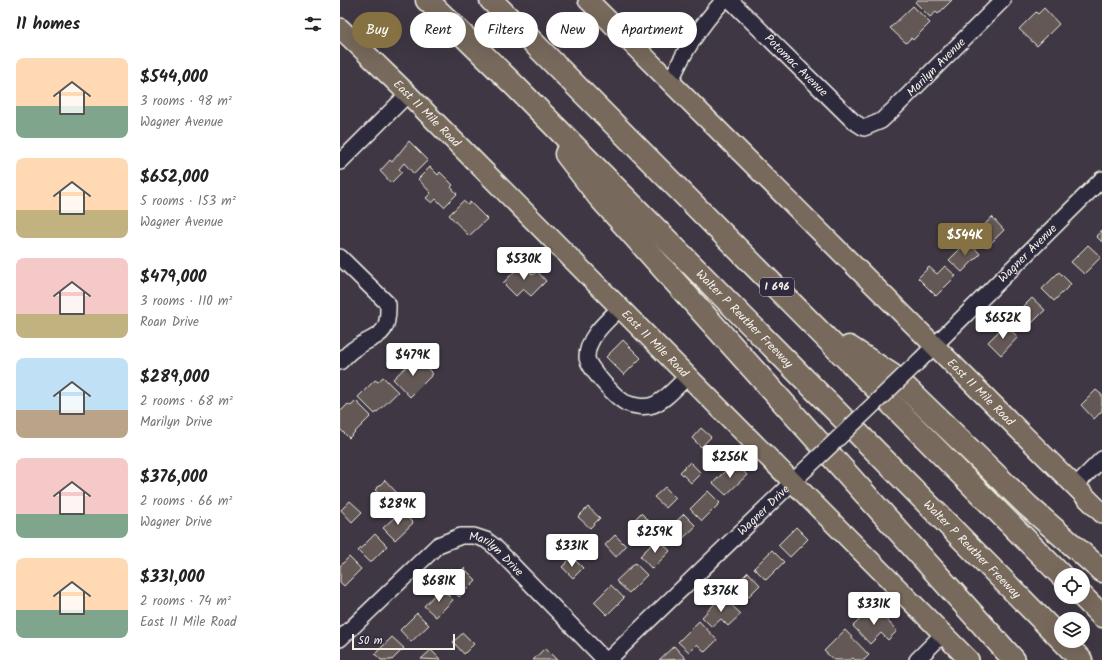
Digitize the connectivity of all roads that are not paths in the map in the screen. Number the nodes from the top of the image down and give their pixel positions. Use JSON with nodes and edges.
{"nodes":[{"id":1,"x":427,"y":0,"type":"edge"},
{"id":2,"x":491,"y":0,"type":"edge"},
{"id":3,"x":588,"y":0,"type":"edge"},
{"id":4,"x":724,"y":0,"type":"edge"},
{"id":5,"x":730,"y":0,"type":"edge"},
{"id":6,"x":1003,"y":0,"type":"edge"},
{"id":7,"x":340,"y":28,"type":"edge"},
{"id":8,"x":670,"y":81,"type":"junction"},
{"id":9,"x":515,"y":86,"type":"junction"},
{"id":10,"x":408,"y":94,"type":"junction"},
{"id":11,"x":864,"y":128,"type":"joint"},
{"id":12,"x":340,"y":162,"type":"edge"},
{"id":13,"x":1102,"y":179,"type":"edge"},
{"id":14,"x":340,"y":257,"type":"edge"},
{"id":15,"x":620,"y":308,"type":"junction"},
{"id":16,"x":813,"y":323,"type":"junction"},
{"id":17,"x":934,"y":347,"type":"junction"},
{"id":18,"x":919,"y":361,"type":"joint"},
{"id":19,"x":340,"y":362,"type":"edge"},
{"id":20,"x":688,"y":376,"type":"junction"},
{"id":21,"x":1102,"y":459,"type":"edge"},
{"id":22,"x":800,"y":476,"type":"junction"},
{"id":23,"x":1075,"y":486,"type":"junction"},
{"id":24,"x":1102,"y":513,"type":"edge"},
{"id":25,"x":1054,"y":568,"type":"edge"},
{"id":26,"x":1102,"y":571,"type":"edge"},
{"id":27,"x":1090,"y":604,"type":"edge"},
{"id":28,"x":1102,"y":616,"type":"edge"},
{"id":29,"x":1054,"y":632,"type":"edge"},
{"id":30,"x":943,"y":634,"type":"junction"},
{"id":31,"x":340,"y":639,"type":"edge"},
{"id":32,"x":1070,"y":648,"type":"edge"},
{"id":33,"x":607,"y":660,"type":"edge"},
{"id":34,"x":917,"y":660,"type":"edge"},
{"id":35,"x":969,"y":660,"type":"edge"},
{"id":36,"x":1014,"y":660,"type":"edge"},
{"id":37,"x":1081,"y":660,"type":"edge"}],
"edges":[{"from":1,"to":9,"type":"highway","name":"Walter P Reuther Freeway"},
{"from":2,"to":16,"type":"highway","number":"I 696"},
{"from":3,"to":8,"type":"main road","name":"East 11 Mile Road"},
{"from":4,"to":8,"type":"street"},
{"from":5,"to":11,"type":"street","name":"Potomac Avenue"},
{"from":6,"to":11,"type":"street","name":"Marilyn Avenue"},
{"from":7,"to":10,"type":"main road","name":"East 11 Mile Road"},
{"from":8,"to":17,"type":"main road","name":"East 11 Mile Road"},
{"from":9,"to":29,"type":"highway","name":"Walter P Reuther Freeway"},
{"from":9,"to":36,"type":"highway"},
{"from":10,"to":12,"type":"street"},
{"from":10,"to":15,"type":"main road","name":"East 11 Mile Road"},
{"from":13,"to":17,"type":"street","name":"Wagner Avenue"},
{"from":14,"to":19,"type":"street"},
{"from":15,"to":20,"type":"main road","name":"East 11 Mile Road"},
{"from":15,"to":20,"type":"street"},
{"from":16,"to":25,"type":"highway","number":"I 696"},
{"from":16,"to":26,"type":"highway"},
{"from":17,"to":18,"type":"street","name":"Wagner Avenue"},
{"from":17,"to":23,"type":"main road","name":"East 11 Mile Road"},
{"from":18,"to":22,"type":"street","name":"Wagner Drive","bridge":true},
{"from":20,"to":22,"type":"main road","name":"East 11 Mile Road"},
{"from":21,"to":23,"type":"street"},
{"from":22,"to":30,"type":"main road","name":"East 11 Mile Road"},
{"from":22,"to":33,"type":"street","name":"Wagner Drive"},
{"from":23,"to":24,"type":"main road","name":"East 11 Mile Road"},
{"from":27,"to":28,"type":"highway"},
{"from":30,"to":34,"type":"street"},
{"from":30,"to":35,"type":"main road","name":"East 11 Mile Road"},
{"from":31,"to":33,"type":"street","name":"Marilyn Drive"},
{"from":32,"to":37,"type":"highway","name":"Walter P Reuther Freeway"}]}
